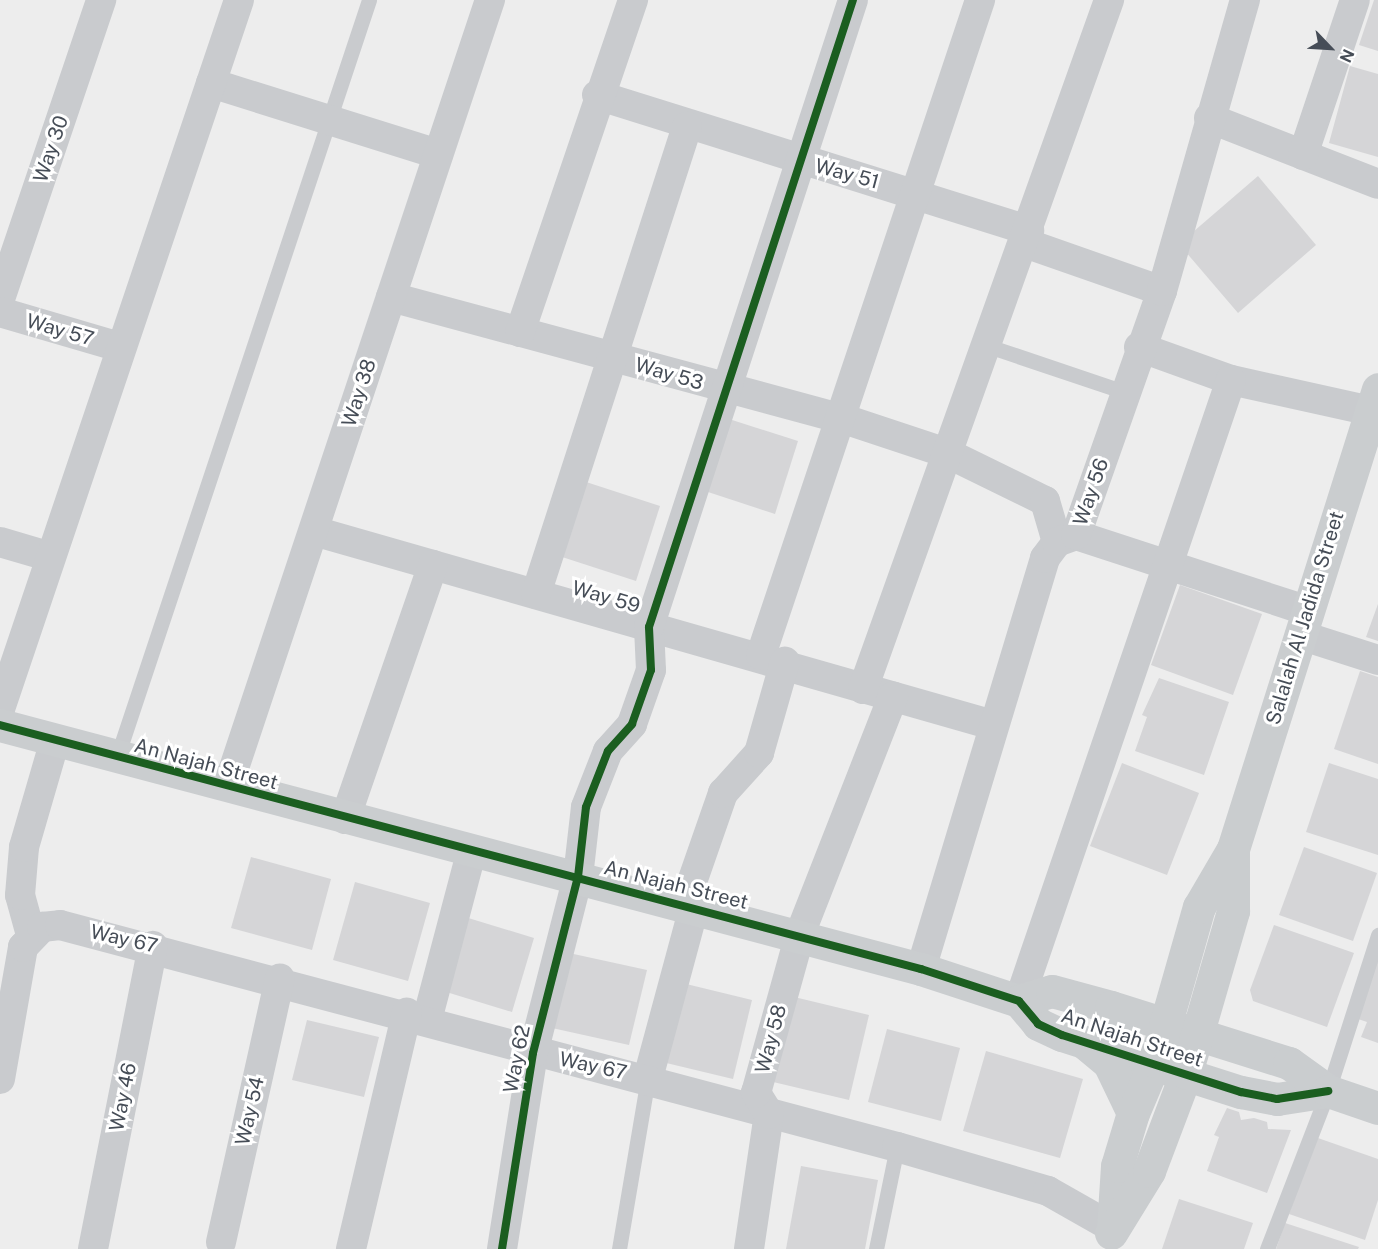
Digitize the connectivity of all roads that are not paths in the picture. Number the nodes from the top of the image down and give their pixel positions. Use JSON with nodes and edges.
{"nodes":[{"id":1,"x":101,"y":0,"type":"edge"},
{"id":2,"x":239,"y":0,"type":"edge"},
{"id":3,"x":369,"y":0,"type":"edge"},
{"id":4,"x":490,"y":0,"type":"edge"},
{"id":5,"x":633,"y":0,"type":"edge"},
{"id":6,"x":853,"y":0,"type":"edge"},
{"id":7,"x":980,"y":0,"type":"edge"},
{"id":8,"x":1109,"y":0,"type":"edge"},
{"id":9,"x":1245,"y":0,"type":"edge"},
{"id":10,"x":1355,"y":0,"type":"edge"},
{"id":11,"x":211,"y":83,"type":"junction"},
{"id":12,"x":597,"y":96,"type":"junction"},
{"id":13,"x":1209,"y":118,"type":"junction"},
{"id":14,"x":329,"y":120,"type":"junction"},
{"id":15,"x":687,"y":127,"type":"junction"},
{"id":16,"x":438,"y":154,"type":"junction"},
{"id":17,"x":1303,"y":154,"type":"junction"},
{"id":18,"x":800,"y":162,"type":"junction"},
{"id":19,"x":1378,"y":184,"type":"edge"},
{"id":20,"x":916,"y":192,"type":"junction"},
{"id":21,"x":1027,"y":236,"type":"junction"},
{"id":22,"x":1162,"y":291,"type":"junction"},
{"id":23,"x":391,"y":297,"type":"junction"},
{"id":24,"x":0,"y":299,"type":"edge"},
{"id":25,"x":0,"y":312,"type":"edge"},
{"id":26,"x":520,"y":332,"type":"junction"},
{"id":27,"x":988,"y":346,"type":"junction"},
{"id":28,"x":120,"y":347,"type":"junction"},
{"id":29,"x":1139,"y":347,"type":"junction"},
{"id":30,"x":613,"y":358,"type":"junction"},
{"id":31,"x":1231,"y":380,"type":"junction"},
{"id":32,"x":724,"y":389,"type":"junction"},
{"id":33,"x":1125,"y":392,"type":"junction"},
{"id":34,"x":1375,"y":400,"type":"edge"},
{"id":35,"x":841,"y":418,"type":"junction"},
{"id":36,"x":947,"y":453,"type":"junction"},
{"id":37,"x":314,"y":531,"type":"junction"},
{"id":38,"x":1067,"y":539,"type":"junction"},
{"id":39,"x":0,"y":542,"type":"edge"},
{"id":40,"x":48,"y":556,"type":"junction"},
{"id":41,"x":1167,"y":564,"type":"junction"},
{"id":42,"x":433,"y":565,"type":"junction"},
{"id":43,"x":536,"y":594,"type":"junction"},
{"id":44,"x":1302,"y":622,"type":"junction"},
{"id":45,"x":649,"y":627,"type":"junction"},
{"id":46,"x":773,"y":659,"type":"junction"},
{"id":47,"x":1378,"y":660,"type":"edge"},
{"id":48,"x":863,"y":689,"type":"junction"},
{"id":49,"x":893,"y":697,"type":"junction"},
{"id":50,"x":0,"y":709,"type":"edge"},
{"id":51,"x":0,"y":725,"type":"edge"},
{"id":52,"x":993,"y":725,"type":"junction"},
{"id":53,"x":55,"y":740,"type":"junction"},
{"id":54,"x":117,"y":757,"type":"junction"},
{"id":55,"x":228,"y":786,"type":"junction"},
{"id":56,"x":345,"y":819,"type":"junction"},
{"id":57,"x":1233,"y":849,"type":"junction"},
{"id":58,"x":472,"y":850,"type":"junction"},
{"id":59,"x":578,"y":878,"type":"junction"},
{"id":60,"x":689,"y":906,"type":"junction"},
{"id":61,"x":800,"y":934,"type":"junction"},
{"id":62,"x":31,"y":935,"type":"junction"},
{"id":63,"x":1378,"y":935,"type":"edge"},
{"id":64,"x":153,"y":946,"type":"junction"},
{"id":65,"x":1184,"y":963,"type":"junction"},
{"id":66,"x":921,"y":969,"type":"junction"},
{"id":67,"x":1215,"y":977,"type":"junction"},
{"id":68,"x":280,"y":980,"type":"junction"},
{"id":69,"x":1020,"y":1001,"type":"junction"},
{"id":70,"x":1111,"y":1007,"type":"junction"},
{"id":71,"x":417,"y":1016,"type":"junction"},
{"id":72,"x":1164,"y":1028,"type":"junction"},
{"id":73,"x":1197,"y":1037,"type":"junction"},
{"id":74,"x":1083,"y":1042,"type":"junction"},
{"id":75,"x":1252,"y":1051,"type":"junction"},
{"id":76,"x":533,"y":1053,"type":"junction"},
{"id":77,"x":1155,"y":1061,"type":"junction"},
{"id":78,"x":1186,"y":1073,"type":"junction"},
{"id":79,"x":0,"y":1078,"type":"edge"},
{"id":80,"x":648,"y":1078,"type":"junction"},
{"id":81,"x":1328,"y":1091,"type":"junction"},
{"id":82,"x":1241,"y":1092,"type":"junction"},
{"id":83,"x":1378,"y":1108,"type":"edge"},
{"id":84,"x":1133,"y":1113,"type":"junction"},
{"id":85,"x":769,"y":1114,"type":"junction"},
{"id":86,"x":1168,"y":1127,"type":"junction"},
{"id":87,"x":897,"y":1147,"type":"junction"},
{"id":88,"x":1109,"y":1239,"type":"edge"},
{"id":89,"x":221,"y":1242,"type":"dead end"},
{"id":90,"x":93,"y":1249,"type":"edge"},
{"id":91,"x":351,"y":1249,"type":"edge"},
{"id":92,"x":502,"y":1249,"type":"edge"},
{"id":93,"x":619,"y":1249,"type":"edge"},
{"id":94,"x":749,"y":1249,"type":"edge"},
{"id":95,"x":876,"y":1249,"type":"edge"},
{"id":96,"x":1267,"y":1249,"type":"edge"}],
"edges":[{"from":1,"to":24,"type":"street","name":"Way 30"},
{"from":2,"to":11,"type":"street"},
{"from":3,"to":14,"type":"lane"},
{"from":4,"to":16,"type":"street","name":"Way 38"},
{"from":5,"to":12,"type":"street"},
{"from":6,"to":18,"type":"street"},
{"from":7,"to":20,"type":"street"},
{"from":8,"to":21,"type":"street"},
{"from":9,"to":13,"type":"street","name":"Way 56"},
{"from":10,"to":17,"type":"street"},
{"from":11,"to":14,"type":"street"},
{"from":11,"to":28,"type":"street"},
{"from":12,"to":15,"type":"street","name":"Way 51"},
{"from":12,"to":26,"type":"street"},
{"from":13,"to":17,"type":"street"},
{"from":13,"to":22,"type":"street","name":"Way 56"},
{"from":14,"to":16,"type":"street"},
{"from":14,"to":54,"type":"lane"},
{"from":15,"to":18,"type":"street","name":"Way 51"},
{"from":15,"to":30,"type":"street"},
{"from":16,"to":23,"type":"street","name":"Way 38"},
{"from":17,"to":19,"type":"street"},
{"from":18,"to":20,"type":"street","name":"Way 51"},
{"from":18,"to":32,"type":"street"},
{"from":20,"to":21,"type":"street","name":"Way 51"},
{"from":20,"to":35,"type":"street"},
{"from":21,"to":22,"type":"street","name":"Way 51"},
{"from":21,"to":27,"type":"street"},
{"from":22,"to":29,"type":"street","name":"Way 56"},
{"from":23,"to":26,"type":"street","name":"Way 53"},
{"from":23,"to":37,"type":"street","name":"Way 38"},
{"from":25,"to":28,"type":"street","name":"Way 57"},
{"from":26,"to":30,"type":"street","name":"Way 53"},
{"from":27,"to":33,"type":"lane"},
{"from":27,"to":36,"type":"street"},
{"from":28,"to":40,"type":"street"},
{"from":29,"to":31,"type":"street"},
{"from":29,"to":33,"type":"street","name":"Way 56"},
{"from":30,"to":32,"type":"street","name":"Way 53"},
{"from":30,"to":43,"type":"street"},
{"from":31,"to":34,"type":"street"},
{"from":31,"to":41,"type":"street"},
{"from":32,"to":35,"type":"street","name":"Way 53"},
{"from":32,"to":45,"type":"street"},
{"from":33,"to":38,"type":"street","name":"Way 56"},
{"from":34,"to":44,"type":"street","name":"Salalah Al Jadida Street"},
{"from":35,"to":36,"type":"street","name":"Way 53"},
{"from":35,"to":46,"type":"street"},
{"from":36,"to":38,"type":"street","name":"Way 53"},
{"from":36,"to":48,"type":"street"},
{"from":37,"to":42,"type":"street","name":"Way 59"},
{"from":37,"to":55,"type":"street","name":"Way 38"},
{"from":38,"to":41,"type":"street"},
{"from":38,"to":52,"type":"street","name":"Way 56"},
{"from":39,"to":40,"type":"street"},
{"from":40,"to":50,"type":"street"},
{"from":41,"to":44,"type":"street"},
{"from":41,"to":69,"type":"street"},
{"from":42,"to":43,"type":"street","name":"Way 59"},
{"from":42,"to":56,"type":"street"},
{"from":43,"to":45,"type":"street","name":"Way 59"},
{"from":44,"to":47,"type":"street"},
{"from":44,"to":57,"type":"street","name":"Salalah Al Jadida Street"},
{"from":45,"to":46,"type":"street","name":"Way 59"},
{"from":45,"to":59,"type":"street","name":"Way 62"},
{"from":46,"to":48,"type":"street","name":"Way 59"},
{"from":46,"to":60,"type":"street"},
{"from":48,"to":49,"type":"street","name":"Way 59"},
{"from":49,"to":52,"type":"street","name":"Way 59"},
{"from":49,"to":61,"type":"street","name":"Way 58"},
{"from":51,"to":53,"type":"street","name":"An Najah Street"},
{"from":52,"to":66,"type":"street","name":"Way 56"},
{"from":53,"to":54,"type":"street","name":"An Najah Street"},
{"from":53,"to":62,"type":"street"},
{"from":54,"to":55,"type":"street","name":"An Najah Street"},
{"from":55,"to":56,"type":"street","name":"An Najah Street"},
{"from":56,"to":58,"type":"street","name":"An Najah Street"},
{"from":57,"to":65,"type":"street","name":"Salalah Al Jadida Street"},
{"from":57,"to":67,"type":"street","name":"Salalah Al Jadida Street"},
{"from":58,"to":59,"type":"street","name":"An Najah Street"},
{"from":58,"to":71,"type":"street"},
{"from":59,"to":60,"type":"street","name":"An Najah Street"},
{"from":59,"to":76,"type":"street","name":"Way 62"},
{"from":60,"to":61,"type":"street","name":"An Najah Street"},
{"from":60,"to":80,"type":"street"},
{"from":61,"to":66,"type":"street","name":"An Najah Street"},
{"from":61,"to":85,"type":"street","name":"Way 58"},
{"from":62,"to":64,"type":"street","name":"Way 67"},
{"from":62,"to":79,"type":"street"},
{"from":63,"to":81,"type":"lane"},
{"from":64,"to":68,"type":"street","name":"Way 67"},
{"from":64,"to":90,"type":"street","name":"Way 46"},
{"from":65,"to":70,"type":"street"},
{"from":65,"to":72,"type":"street","name":"Salalah Al Jadida Street"},
{"from":66,"to":69,"type":"street","name":"An Najah Street"},
{"from":67,"to":73,"type":"street","name":"Salalah Al Jadida Street"},
{"from":67,"to":75,"type":"street"},
{"from":68,"to":71,"type":"street","name":"Way 67"},
{"from":68,"to":89,"type":"street","name":"Way 54"},
{"from":69,"to":70,"type":"street","name":"An Najah Street"},
{"from":69,"to":74,"type":"street","name":"An Najah Street"},
{"from":70,"to":72,"type":"street","name":"An Najah Street"},
{"from":71,"to":76,"type":"street","name":"Way 67"},
{"from":71,"to":91,"type":"street"},
{"from":72,"to":73,"type":"street","name":"An Najah Street"},
{"from":72,"to":77,"type":"street","name":"Salalah Al Jadida Street"},
{"from":73,"to":75,"type":"street","name":"An Najah Street"},
{"from":73,"to":78,"type":"street","name":"Salalah Al Jadida Street"},
{"from":74,"to":77,"type":"street","name":"An Najah Street"},
{"from":74,"to":84,"type":"street"},
{"from":75,"to":81,"type":"street","name":"An Najah Street"},
{"from":76,"to":80,"type":"street","name":"Way 67"},
{"from":76,"to":92,"type":"street","name":"Way 62"},
{"from":77,"to":78,"type":"street","name":"An Najah Street"},
{"from":77,"to":84,"type":"street","name":"Salalah Al Jadida Street"},
{"from":78,"to":82,"type":"street","name":"An Najah Street"},
{"from":78,"to":86,"type":"street","name":"Salalah Al Jadida Street"},
{"from":80,"to":85,"type":"street","name":"Way 67"},
{"from":80,"to":93,"type":"lane"},
{"from":81,"to":82,"type":"street","name":"An Najah Street"},
{"from":81,"to":83,"type":"street","name":"An Najah Street"},
{"from":81,"to":96,"type":"lane"},
{"from":82,"to":86,"type":"street"},
{"from":84,"to":88,"type":"street","name":"Salalah Al Jadida Street"},
{"from":85,"to":87,"type":"street","name":"Way 67"},
{"from":85,"to":94,"type":"street"},
{"from":86,"to":88,"type":"street","name":"Salalah Al Jadida Street"},
{"from":87,"to":88,"type":"street","name":"Way 67"},
{"from":87,"to":95,"type":"lane"}]}
